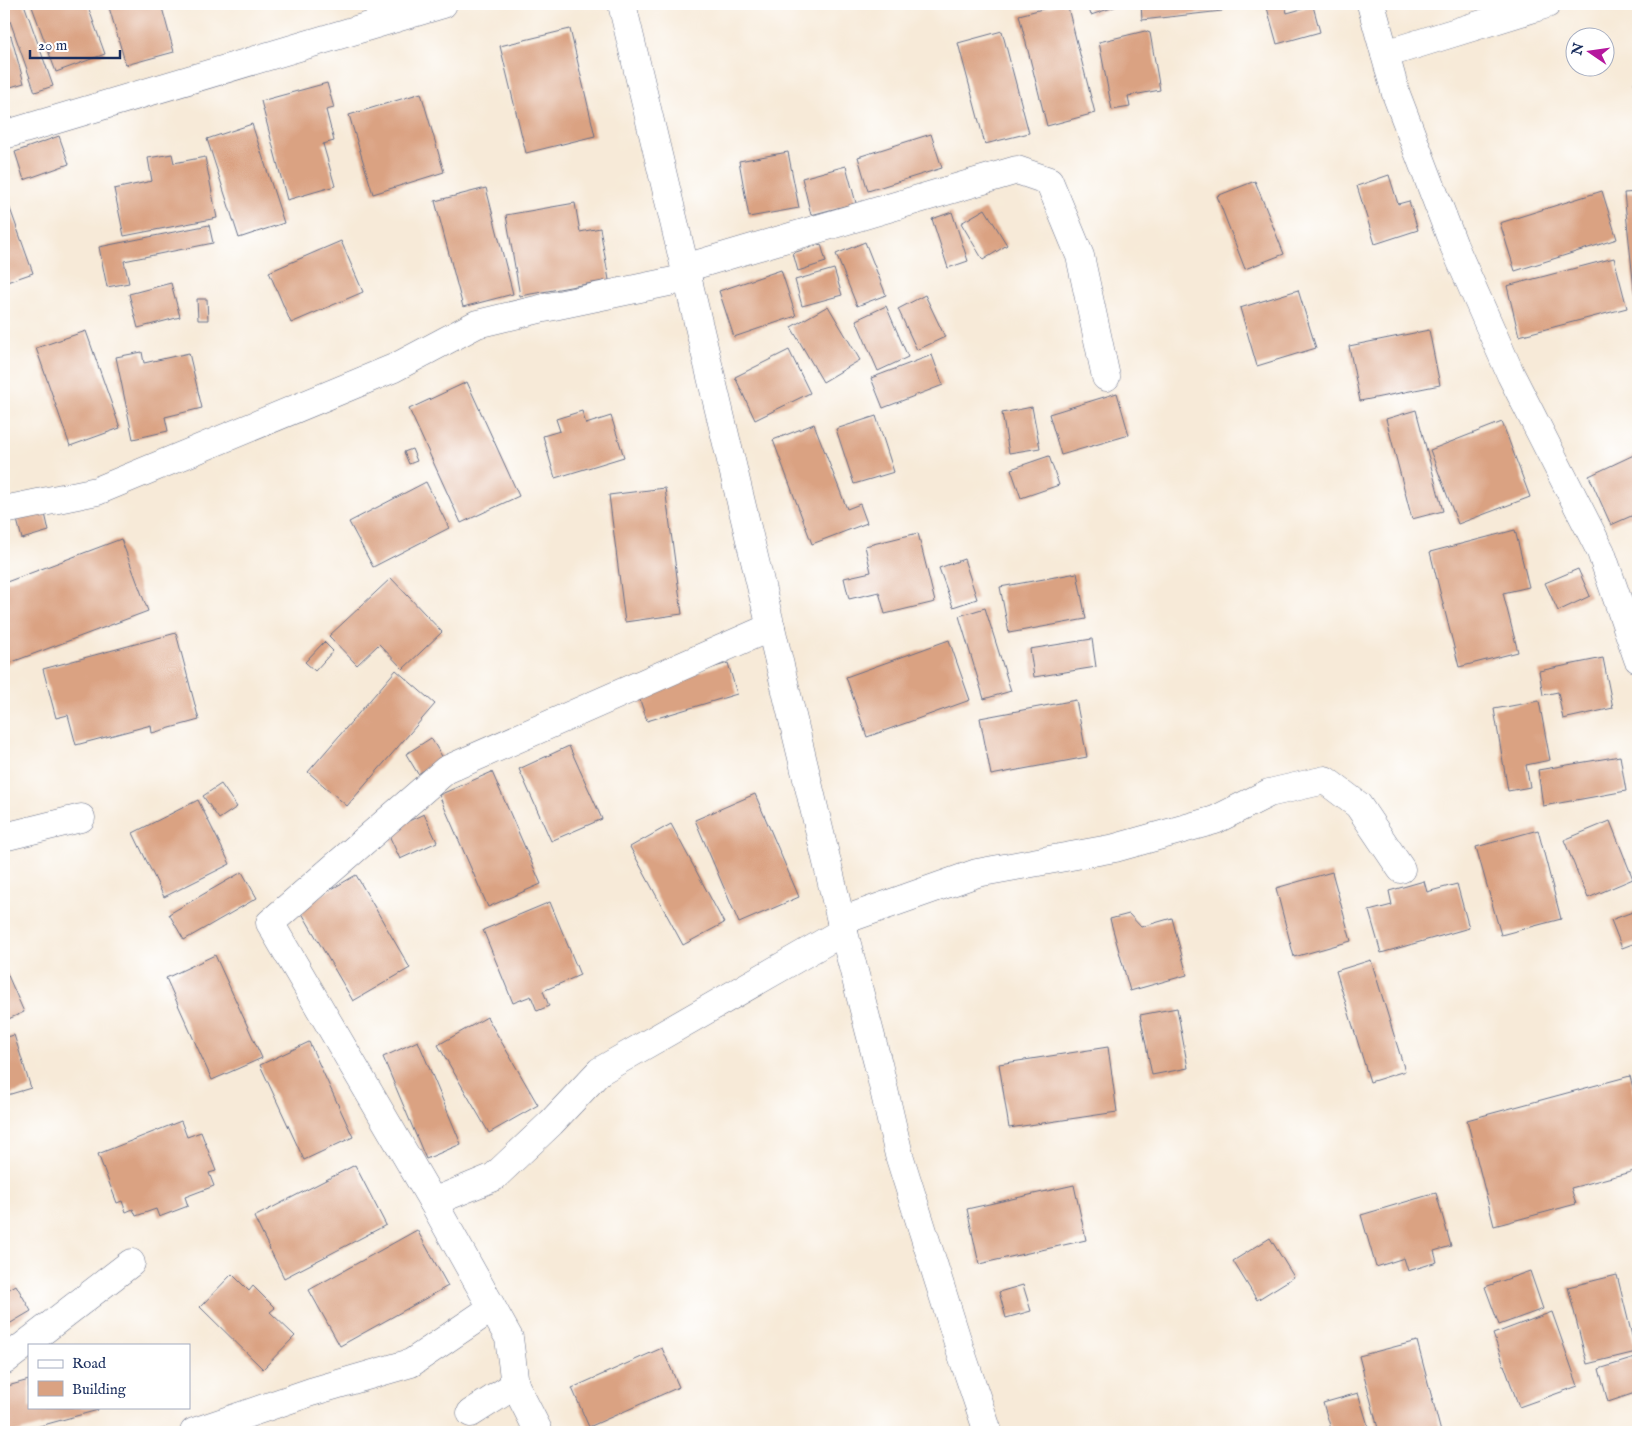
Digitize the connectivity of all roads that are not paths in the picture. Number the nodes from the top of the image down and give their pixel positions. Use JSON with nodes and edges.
{"nodes":[{"id":1,"x":443,"y":4,"type":"edge"},
{"id":2,"x":622,"y":4,"type":"edge"},
{"id":3,"x":1371,"y":4,"type":"edge"},
{"id":4,"x":1547,"y":4,"type":"edge"},
{"id":5,"x":1385,"y":54,"type":"junction"},
{"id":6,"x":4,"y":135,"type":"edge"},
{"id":7,"x":687,"y":273,"type":"junction"},
{"id":8,"x":1106,"y":378,"type":"dead end"},
{"id":9,"x":4,"y":510,"type":"edge"},
{"id":10,"x":771,"y":627,"type":"junction"},
{"id":11,"x":1638,"y":659,"type":"edge"},
{"id":12,"x":81,"y":818,"type":"dead end"},
{"id":13,"x":4,"y":837,"type":"edge"},
{"id":14,"x":1402,"y":869,"type":"dead end"},
{"id":15,"x":842,"y":926,"type":"junction"},
{"id":16,"x":433,"y":1202,"type":"junction"},
{"id":17,"x":131,"y":1263,"type":"dead end"},
{"id":18,"x":492,"y":1308,"type":"junction"},
{"id":19,"x":4,"y":1361,"type":"edge"},
{"id":20,"x":515,"y":1385,"type":"junction"},
{"id":21,"x":471,"y":1413,"type":"dead end"},
{"id":22,"x":194,"y":1432,"type":"edge"},
{"id":23,"x":539,"y":1432,"type":"edge"},
{"id":24,"x":988,"y":1432,"type":"edge"}],
"edges":[{"from":1,"to":6,"type":"street"},
{"from":2,"to":7,"type":"street"},
{"from":3,"to":5,"type":"street"},
{"from":4,"to":5,"type":"street"},
{"from":5,"to":11,"type":"street"},
{"from":7,"to":8,"type":"street"},
{"from":7,"to":9,"type":"street"},
{"from":7,"to":10,"type":"street"},
{"from":10,"to":15,"type":"street"},
{"from":10,"to":16,"type":"street"},
{"from":12,"to":13,"type":"street"},
{"from":14,"to":15,"type":"street"},
{"from":15,"to":16,"type":"street"},
{"from":15,"to":24,"type":"street"},
{"from":16,"to":18,"type":"street"},
{"from":17,"to":19,"type":"street"},
{"from":18,"to":20,"type":"street"},
{"from":18,"to":22,"type":"street"},
{"from":20,"to":21,"type":"street"},
{"from":20,"to":23,"type":"street"}]}
